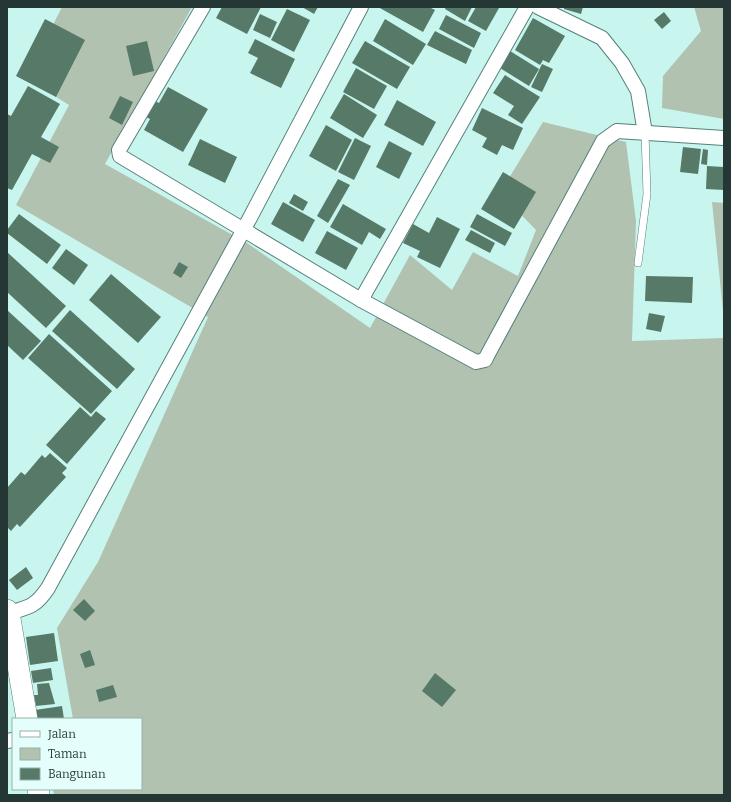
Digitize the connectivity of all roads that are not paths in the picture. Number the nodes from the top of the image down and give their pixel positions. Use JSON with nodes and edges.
{"nodes":[{"id":1,"x":203,"y":7,"type":"edge"},
{"id":2,"x":361,"y":7,"type":"edge"},
{"id":3,"x":527,"y":7,"type":"edge"},
{"id":4,"x":538,"y":7,"type":"edge"},
{"id":5,"x":645,"y":133,"type":"junction"},
{"id":6,"x":724,"y":138,"type":"edge"},
{"id":7,"x":243,"y":231,"type":"junction"},
{"id":8,"x":638,"y":263,"type":"dead end"},
{"id":9,"x":361,"y":300,"type":"junction"},
{"id":10,"x":8,"y":612,"type":"edge"},
{"id":11,"x":27,"y":718,"type":"edge"}],
"edges":[{"from":1,"to":7,"type":"street"},
{"from":2,"to":7,"type":"street"},
{"from":3,"to":9,"type":"street"},
{"from":4,"to":5,"type":"street"},
{"from":5,"to":6,"type":"street"},
{"from":5,"to":8,"type":"lane"},
{"from":5,"to":9,"type":"street"},
{"from":7,"to":9,"type":"street"},
{"from":7,"to":10,"type":"street"},
{"from":10,"to":11,"type":"street"}]}
